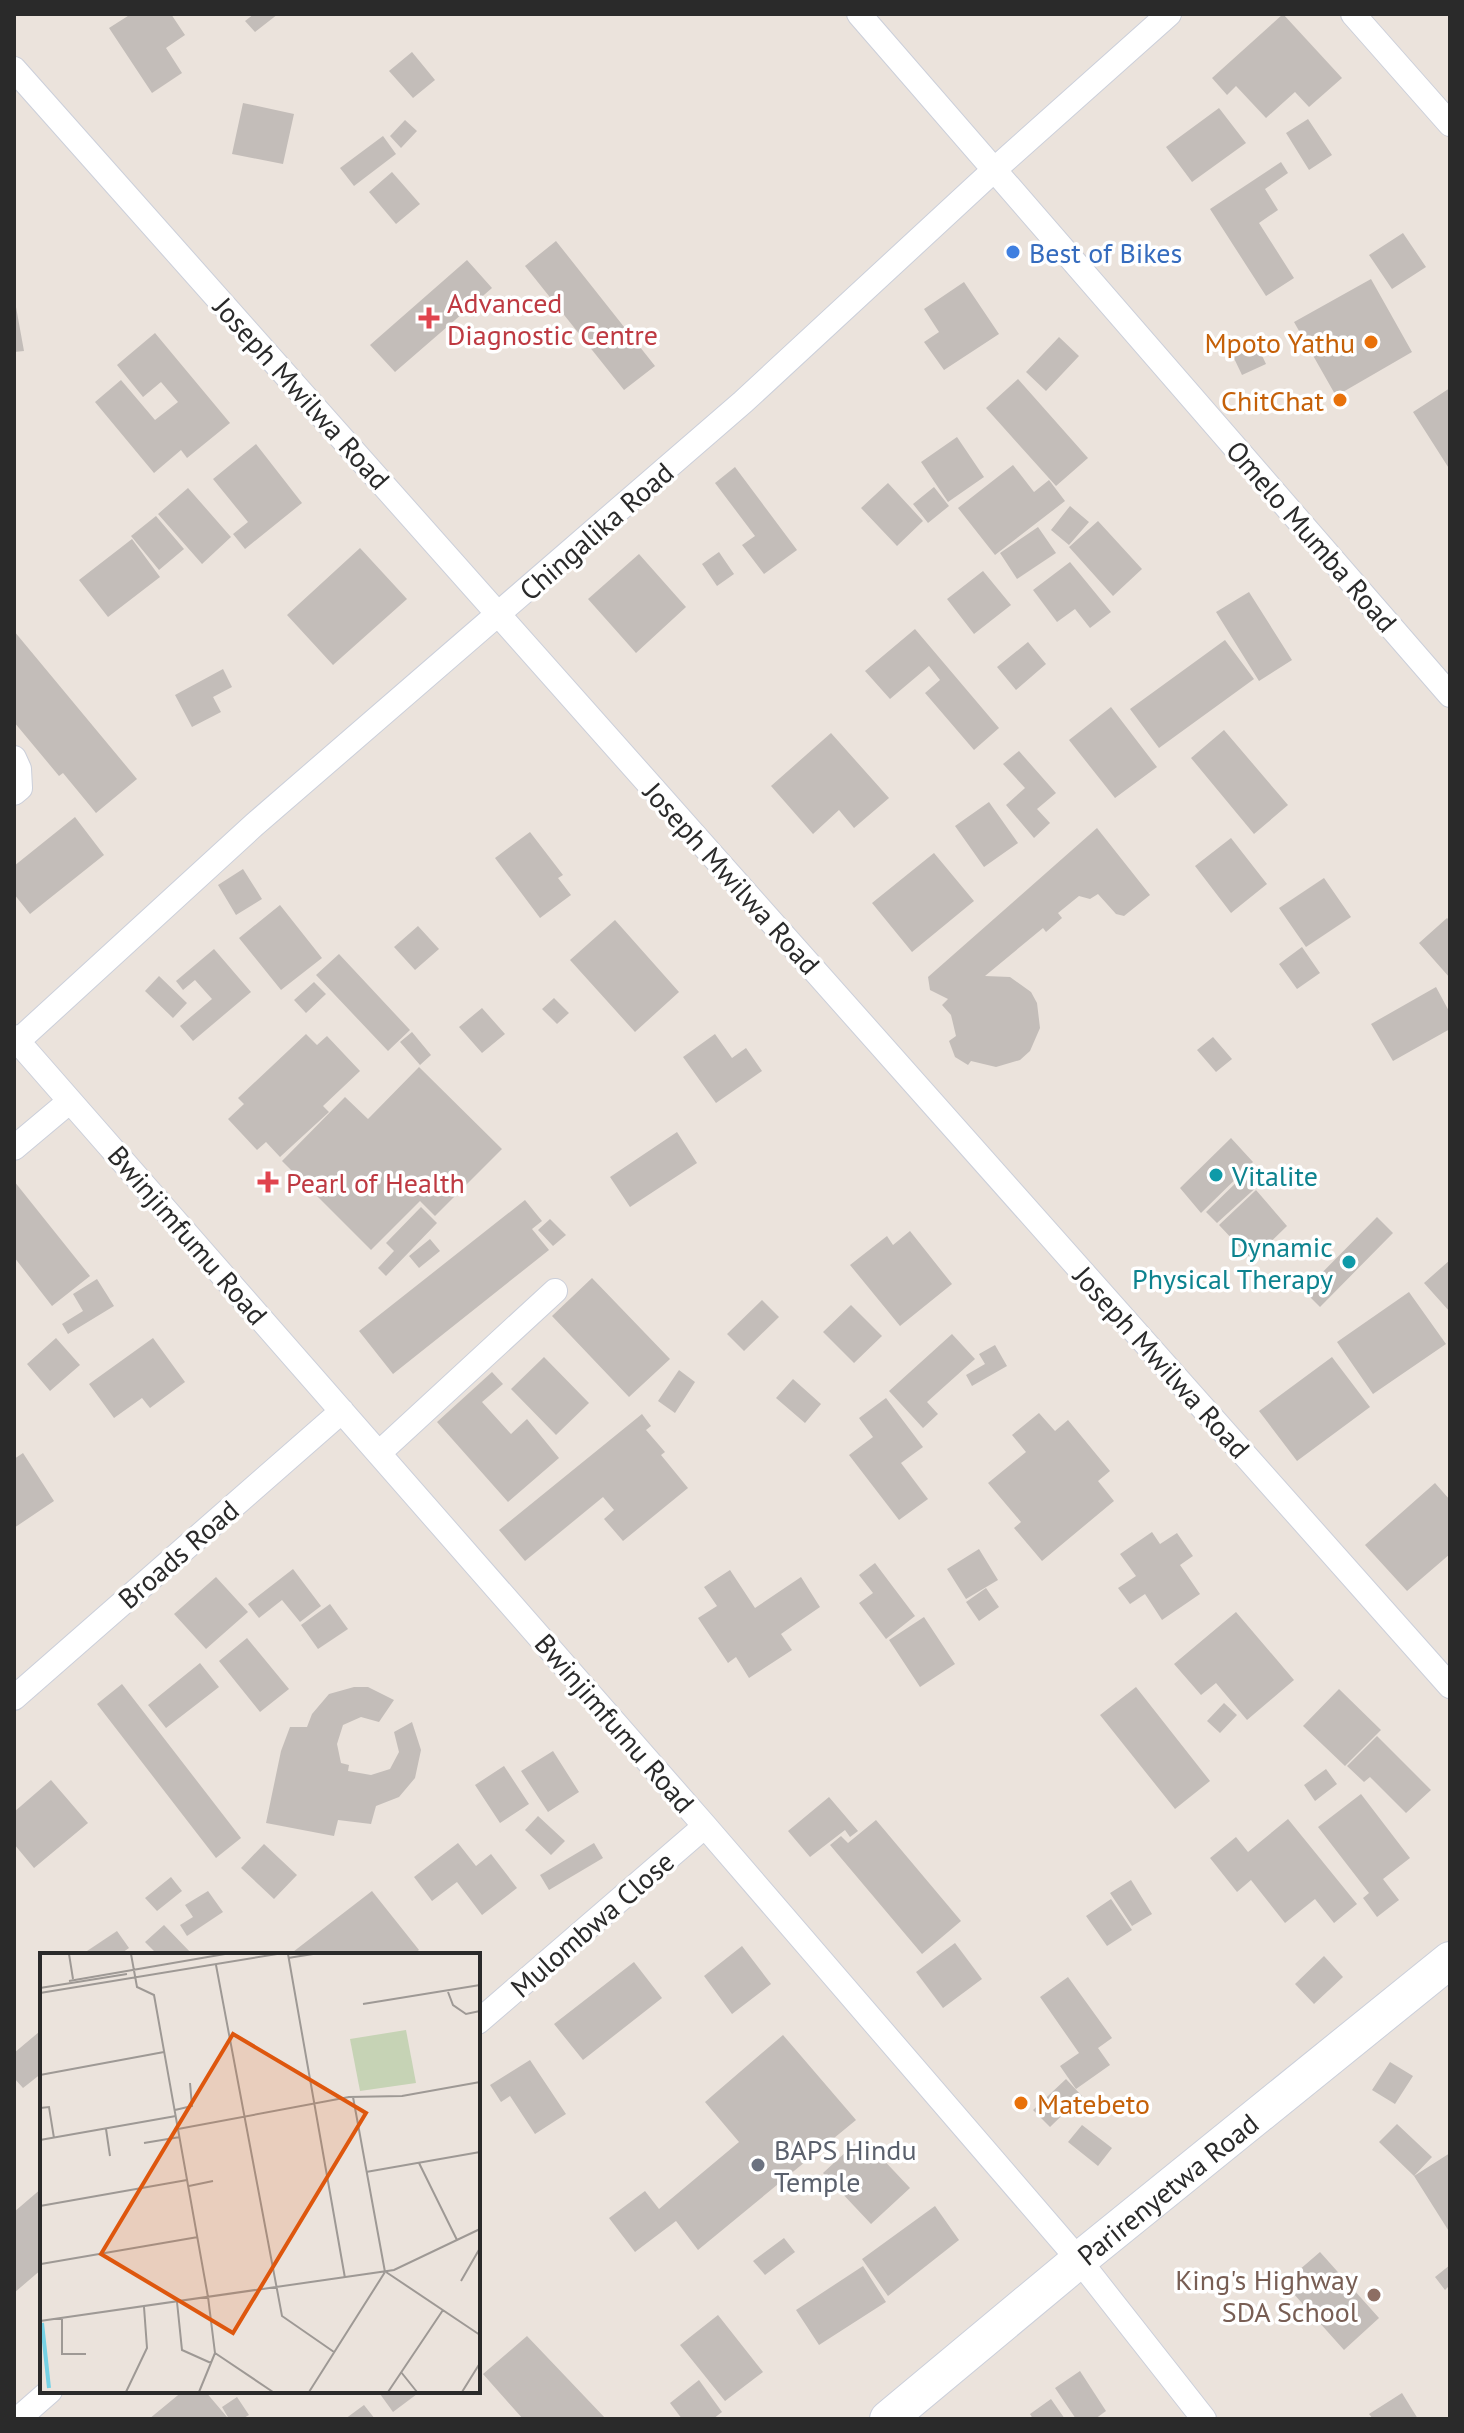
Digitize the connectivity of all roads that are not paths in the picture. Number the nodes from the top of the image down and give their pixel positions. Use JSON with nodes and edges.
{"nodes":[{"id":1,"x":859,"y":14,"type":"edge"},
{"id":2,"x":1169,"y":14,"type":"edge"},
{"id":3,"x":1353,"y":14,"type":"edge"},
{"id":4,"x":14,"y":69,"type":"edge"},
{"id":5,"x":1450,"y":124,"type":"edge"},
{"id":6,"x":994,"y":170,"type":"junction"},
{"id":7,"x":499,"y":615,"type":"junction"},
{"id":8,"x":1450,"y":695,"type":"edge"},
{"id":9,"x":14,"y":758,"type":"edge"},
{"id":10,"x":14,"y":793,"type":"edge"},
{"id":11,"x":16,"y":1039,"type":"edge"},
{"id":12,"x":70,"y":1101,"type":"junction"},
{"id":13,"x":14,"y":1148,"type":"edge"},
{"id":14,"x":555,"y":1291,"type":"dead end"},
{"id":15,"x":342,"y":1411,"type":"junction"},
{"id":16,"x":379,"y":1453,"type":"junction"},
{"id":17,"x":1450,"y":1686,"type":"edge"},
{"id":18,"x":14,"y":1698,"type":"edge"},
{"id":19,"x":705,"y":1826,"type":"junction"},
{"id":20,"x":1450,"y":1960,"type":"edge"},
{"id":21,"x":480,"y":2020,"type":"edge"},
{"id":22,"x":1079,"y":2260,"type":"junction"},
{"id":23,"x":48,"y":2393,"type":"edge"},
{"id":24,"x":18,"y":2419,"type":"edge"},
{"id":25,"x":888,"y":2419,"type":"edge"},
{"id":26,"x":1204,"y":2419,"type":"edge"}],
"edges":[{"from":1,"to":6,"type":"street","name":"Omelo Mumba Road"},
{"from":2,"to":6,"type":"street","name":"Chingalika Road"},
{"from":3,"to":5,"type":"street"},
{"from":4,"to":7,"type":"street","name":"Joseph Mwilwa Road"},
{"from":6,"to":7,"type":"street","name":"Chingalika Road"},
{"from":6,"to":8,"type":"street","name":"Omelo Mumba Road"},
{"from":7,"to":11,"type":"street","name":"Chingalika Road"},
{"from":7,"to":17,"type":"street","name":"Joseph Mwilwa Road"},
{"from":9,"to":10,"type":"street"},
{"from":11,"to":12,"type":"street","name":"Bwinjimfumu Road"},
{"from":12,"to":13,"type":"street"},
{"from":12,"to":15,"type":"street","name":"Bwinjimfumu Road"},
{"from":14,"to":16,"type":"street"},
{"from":15,"to":16,"type":"street","name":"Bwinjimfumu Road"},
{"from":15,"to":18,"type":"street","name":"Broads Road"},
{"from":16,"to":19,"type":"street","name":"Bwinjimfumu Road"},
{"from":19,"to":21,"type":"street","name":"Mulombwa Close"},
{"from":19,"to":22,"type":"street","name":"Bwinjimfumu Road"},
{"from":20,"to":22,"type":"main road","name":"Parirenyetwa Road"},
{"from":22,"to":25,"type":"main road","name":"Parirenyetwa Road"},
{"from":22,"to":26,"type":"street","name":"Bwinjimfumu Road"},
{"from":23,"to":24,"type":"street"}]}
